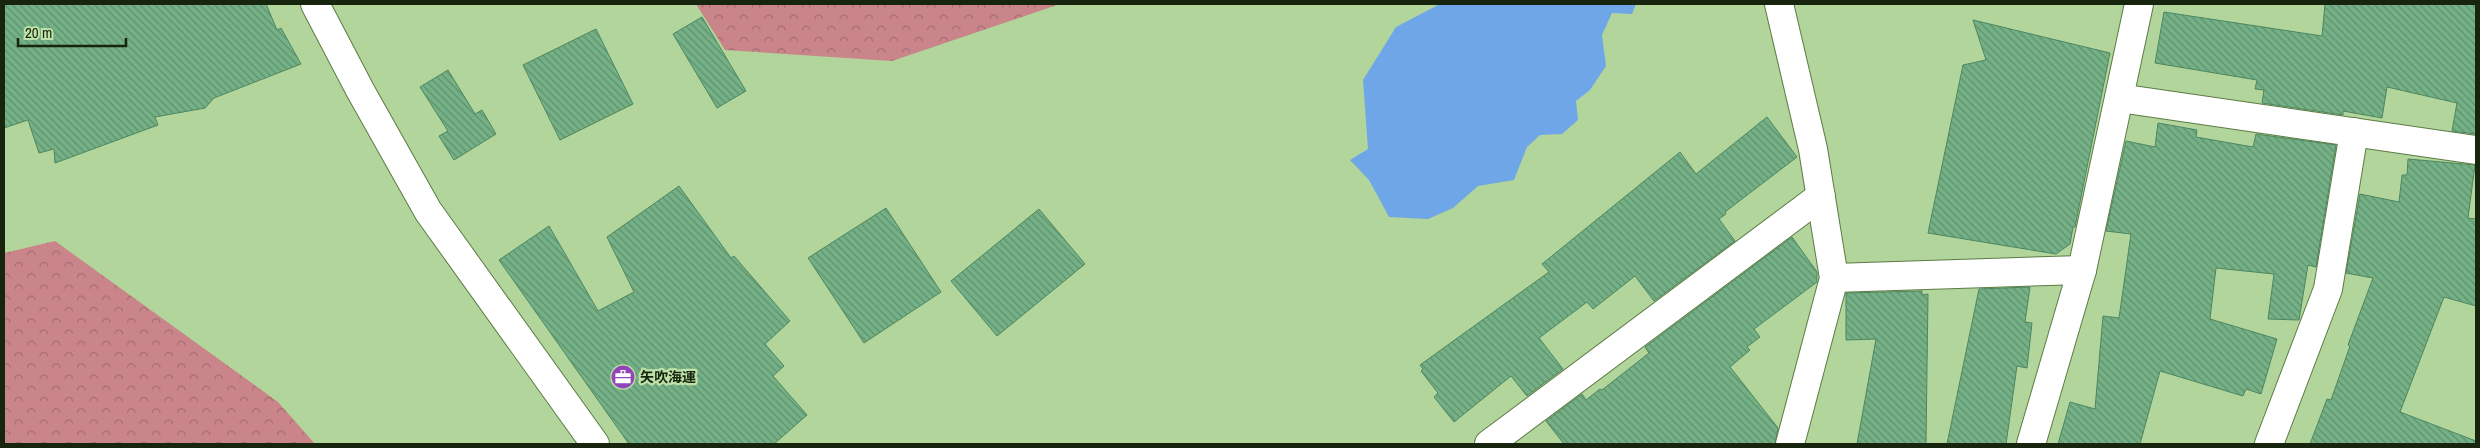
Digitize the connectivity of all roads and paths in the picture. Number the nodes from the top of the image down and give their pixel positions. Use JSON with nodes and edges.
{"nodes":[{"id":1,"x":315,"y":4,"type":"edge"},
{"id":2,"x":1779,"y":4,"type":"edge"},
{"id":3,"x":2139,"y":4,"type":"edge"},
{"id":4,"x":2119,"y":98,"type":"junction"},
{"id":5,"x":2354,"y":132,"type":"junction"},
{"id":6,"x":2476,"y":150,"type":"edge"},
{"id":7,"x":1821,"y":196,"type":"junction"},
{"id":8,"x":2082,"y":270,"type":"junction"},
{"id":9,"x":1834,"y":278,"type":"junction"},
{"id":10,"x":595,"y":444,"type":"edge"},
{"id":11,"x":1489,"y":444,"type":"edge"},
{"id":12,"x":1790,"y":444,"type":"edge"},
{"id":13,"x":2031,"y":444,"type":"edge"},
{"id":14,"x":2269,"y":444,"type":"edge"}],
"edges":[{"from":1,"to":10,"type":"street"},
{"from":2,"to":7,"type":"street"},
{"from":3,"to":4,"type":"street"},
{"from":4,"to":5,"type":"street"},
{"from":4,"to":8,"type":"street"},
{"from":5,"to":6,"type":"street"},
{"from":5,"to":14,"type":"street"},
{"from":7,"to":9,"type":"street"},
{"from":7,"to":11,"type":"street"},
{"from":8,"to":9,"type":"street"},
{"from":8,"to":13,"type":"street"},
{"from":9,"to":12,"type":"street"}]}
